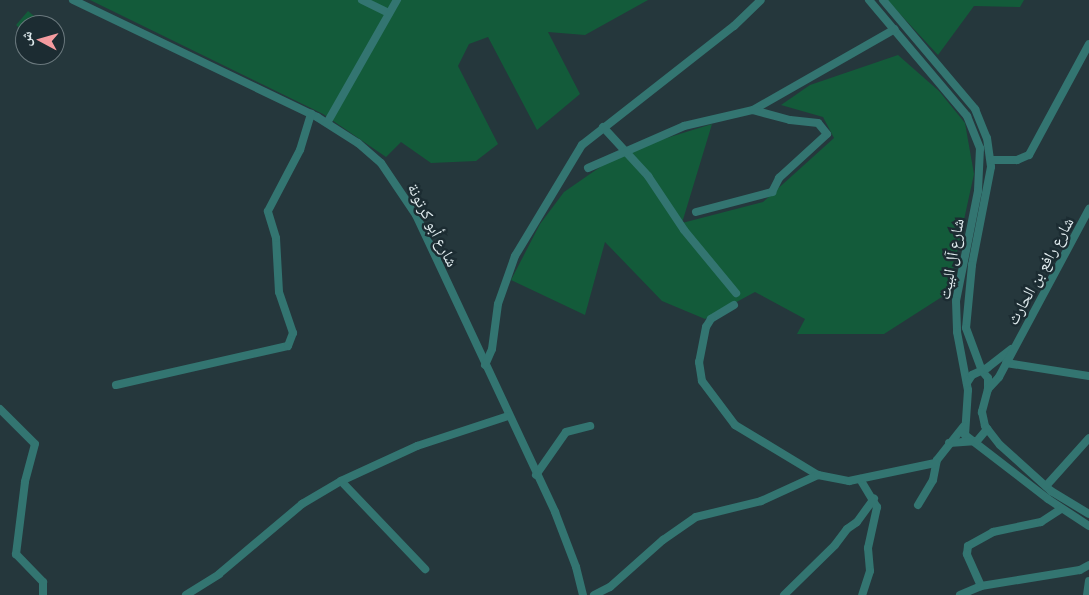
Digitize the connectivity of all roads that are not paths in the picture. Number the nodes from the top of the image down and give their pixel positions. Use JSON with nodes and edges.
{"nodes":[{"id":1,"x":73,"y":0,"type":"edge"},
{"id":2,"x":362,"y":0,"type":"edge"},
{"id":3,"x":397,"y":0,"type":"edge"},
{"id":4,"x":761,"y":0,"type":"edge"},
{"id":5,"x":869,"y":0,"type":"edge"},
{"id":6,"x":883,"y":0,"type":"edge"},
{"id":7,"x":389,"y":13,"type":"junction"},
{"id":8,"x":895,"y":29,"type":"junction"},
{"id":9,"x":1089,"y":44,"type":"edge"},
{"id":10,"x":753,"y":110,"type":"junction"},
{"id":11,"x":311,"y":114,"type":"junction"},
{"id":12,"x":327,"y":123,"type":"junction"},
{"id":13,"x":603,"y":127,"type":"junction"},
{"id":14,"x":624,"y":150,"type":"junction"},
{"id":15,"x":991,"y":160,"type":"junction"},
{"id":16,"x":588,"y":168,"type":"dead end"},
{"id":17,"x":1089,"y":209,"type":"edge"},
{"id":18,"x":696,"y":212,"type":"dead end"},
{"id":19,"x":736,"y":293,"type":"dead end"},
{"id":20,"x":734,"y":305,"type":"dead end"},
{"id":21,"x":1015,"y":346,"type":"junction"},
{"id":22,"x":1006,"y":363,"type":"junction"},
{"id":23,"x":484,"y":365,"type":"junction"},
{"id":24,"x":982,"y":371,"type":"junction"},
{"id":25,"x":1089,"y":376,"type":"edge"},
{"id":26,"x":967,"y":383,"type":"junction"},
{"id":27,"x":116,"y":384,"type":"dead end"},
{"id":28,"x":988,"y":389,"type":"junction"},
{"id":29,"x":0,"y":408,"type":"edge"},
{"id":30,"x":508,"y":416,"type":"junction"},
{"id":31,"x":964,"y":425,"type":"junction"},
{"id":32,"x":590,"y":426,"type":"dead end"},
{"id":33,"x":987,"y":429,"type":"junction"},
{"id":34,"x":1089,"y":438,"type":"edge"},
{"id":35,"x":972,"y":442,"type":"junction"},
{"id":36,"x":949,"y":443,"type":"junction"},
{"id":37,"x":935,"y":463,"type":"junction"},
{"id":38,"x":536,"y":475,"type":"junction"},
{"id":39,"x":818,"y":475,"type":"junction"},
{"id":40,"x":860,"y":479,"type":"junction"},
{"id":41,"x":341,"y":481,"type":"junction"},
{"id":42,"x":1046,"y":486,"type":"junction"},
{"id":43,"x":874,"y":499,"type":"junction"},
{"id":44,"x":918,"y":505,"type":"dead end"},
{"id":45,"x":1061,"y":509,"type":"junction"},
{"id":46,"x":1089,"y":514,"type":"edge"},
{"id":47,"x":1089,"y":526,"type":"edge"},
{"id":48,"x":1089,"y":565,"type":"edge"},
{"id":49,"x":425,"y":569,"type":"dead end"},
{"id":50,"x":1089,"y":581,"type":"edge"},
{"id":51,"x":982,"y":586,"type":"junction"},
{"id":52,"x":43,"y":595,"type":"edge"},
{"id":53,"x":186,"y":595,"type":"edge"},
{"id":54,"x":583,"y":595,"type":"edge"},
{"id":55,"x":594,"y":595,"type":"edge"},
{"id":56,"x":784,"y":595,"type":"edge"},
{"id":57,"x":862,"y":595,"type":"edge"},
{"id":58,"x":960,"y":595,"type":"edge"},
{"id":59,"x":1087,"y":595,"type":"edge"}],
"edges":[{"from":1,"to":11,"type":"street","name":"شارع أبو كرتونة"},
{"from":2,"to":7,"type":"street"},
{"from":3,"to":7,"type":"street"},
{"from":4,"to":13,"type":"street"},
{"from":5,"to":8,"type":"street","name":"شارع آل البيت"},
{"from":6,"to":15,"type":"street","name":"شارع آل البيت"},
{"from":7,"to":12,"type":"street"},
{"from":8,"to":10,"type":"street"},
{"from":8,"to":26,"type":"street","name":"شارع آل البيت"},
{"from":9,"to":15,"type":"street"},
{"from":10,"to":14,"type":"street"},
{"from":10,"to":18,"type":"street"},
{"from":11,"to":12,"type":"street","name":"شارع أبو كرتونة"},
{"from":11,"to":27,"type":"street"},
{"from":12,"to":23,"type":"street","name":"شارع أبو كرتونة"},
{"from":13,"to":14,"type":"street"},
{"from":13,"to":23,"type":"street"},
{"from":14,"to":16,"type":"street"},
{"from":14,"to":19,"type":"street"},
{"from":15,"to":24,"type":"street","name":"شارع آل البيت"},
{"from":17,"to":21,"type":"street","name":"شارع رافع بن الحارث"},
{"from":20,"to":39,"type":"street"},
{"from":21,"to":22,"type":"street","name":"شارع رافع بن الحارث"},
{"from":21,"to":24,"type":"street","name":"شارع رافع بن الحارث"},
{"from":22,"to":25,"type":"street"},
{"from":22,"to":28,"type":"street","name":"شارع رافع بن الحارث"},
{"from":23,"to":30,"type":"street","name":"شارع أبو كرتونة"},
{"from":24,"to":26,"type":"street","name":"شارع رافع بن الحارث"},
{"from":24,"to":28,"type":"street","name":"شارع آل البيت"},
{"from":26,"to":31,"type":"street","name":"شارع آل البيت"},
{"from":28,"to":33,"type":"street"},
{"from":29,"to":52,"type":"street"},
{"from":30,"to":38,"type":"street","name":"شارع أبو كرتونة"},
{"from":30,"to":41,"type":"street"},
{"from":31,"to":35,"type":"street"},
{"from":31,"to":36,"type":"street"},
{"from":32,"to":38,"type":"street"},
{"from":33,"to":35,"type":"street"},
{"from":33,"to":42,"type":"street"},
{"from":34,"to":42,"type":"street"},
{"from":35,"to":36,"type":"street"},
{"from":35,"to":45,"type":"street"},
{"from":36,"to":37,"type":"street"},
{"from":37,"to":40,"type":"street"},
{"from":37,"to":44,"type":"street"},
{"from":38,"to":54,"type":"street","name":"شارع أبو كرتونة"},
{"from":39,"to":40,"type":"street"},
{"from":39,"to":55,"type":"street"},
{"from":40,"to":43,"type":"street"},
{"from":41,"to":49,"type":"street"},
{"from":41,"to":53,"type":"street"},
{"from":42,"to":46,"type":"street"},
{"from":43,"to":56,"type":"street"},
{"from":43,"to":57,"type":"street"},
{"from":45,"to":47,"type":"street"},
{"from":45,"to":51,"type":"street"},
{"from":48,"to":51,"type":"street"},
{"from":50,"to":59,"type":"street"},
{"from":51,"to":58,"type":"street"}]}
